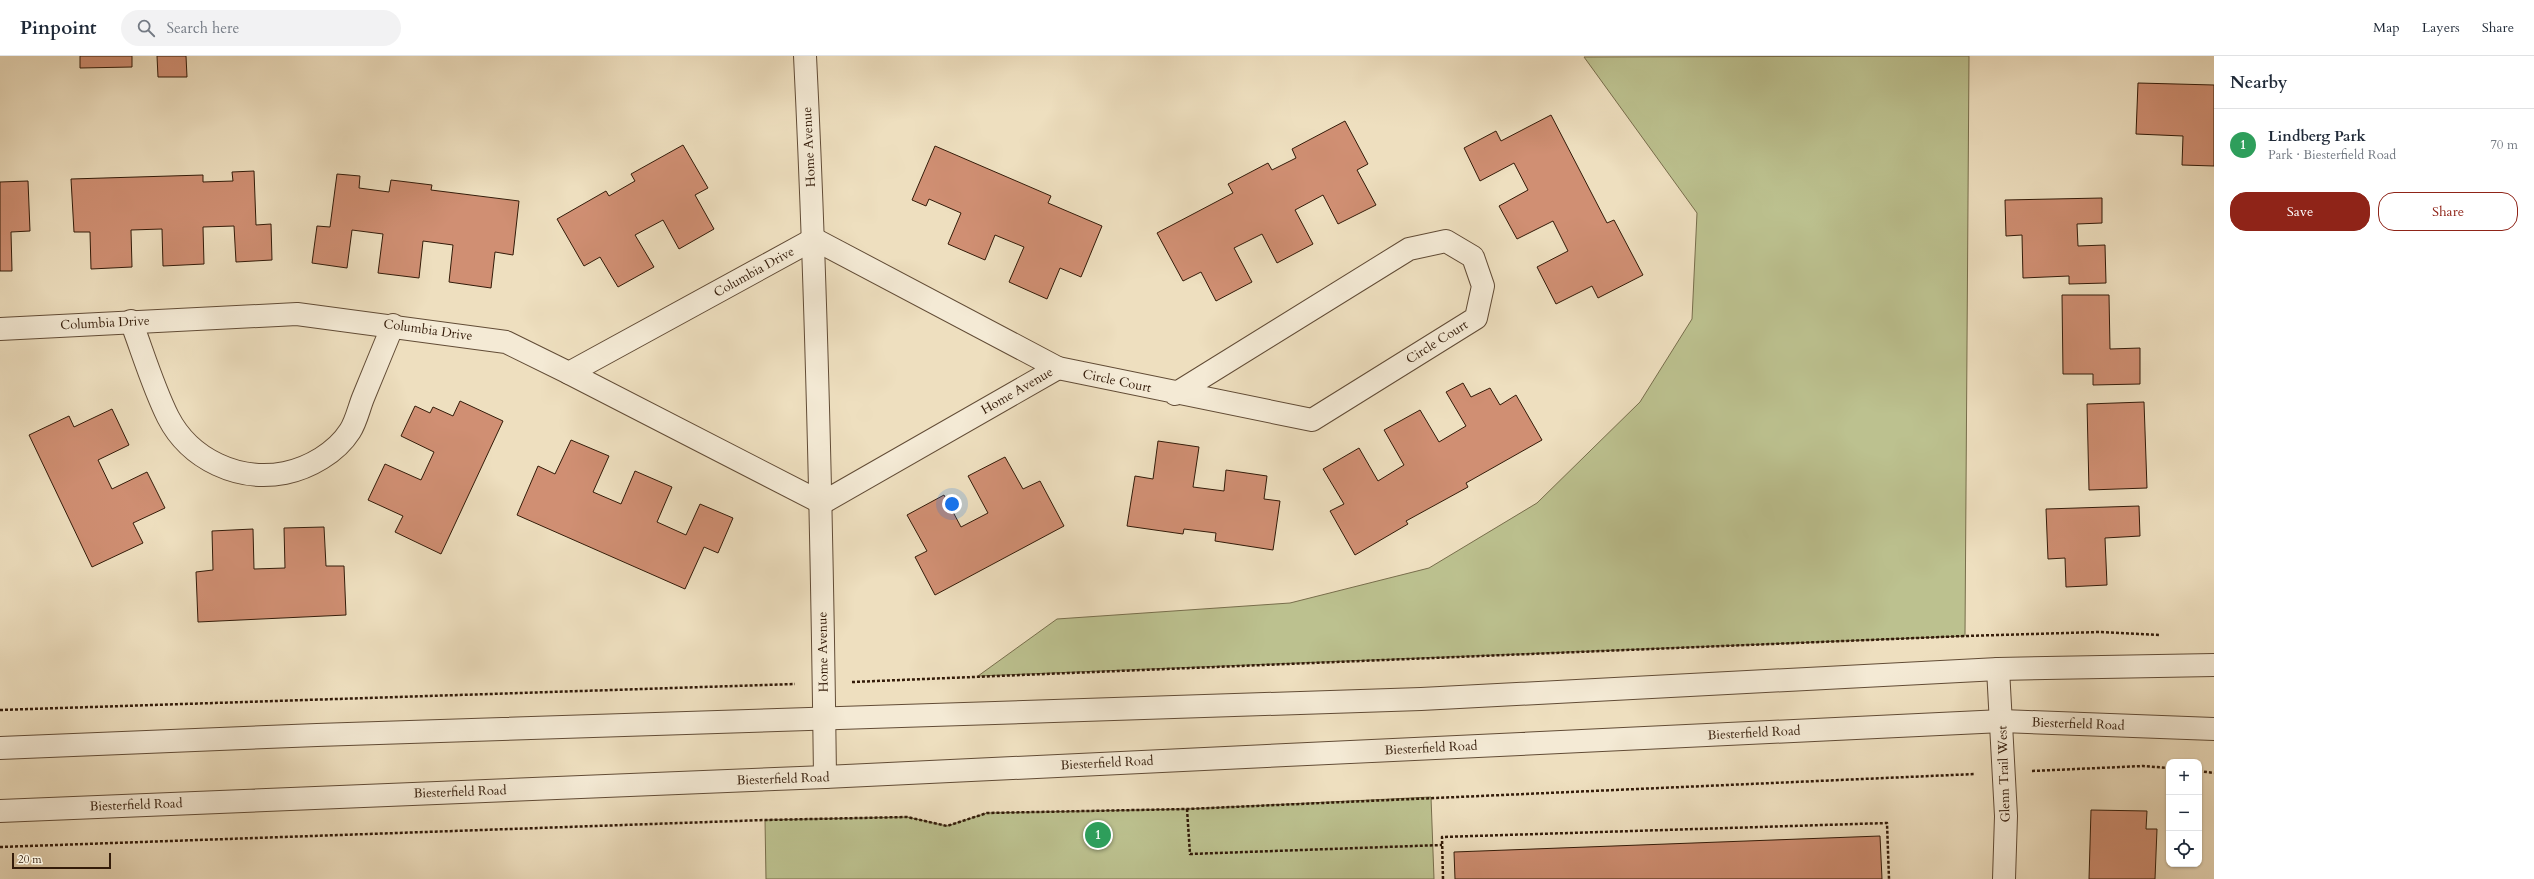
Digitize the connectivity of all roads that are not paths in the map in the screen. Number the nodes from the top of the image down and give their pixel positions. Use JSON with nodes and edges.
{"nodes":[{"id":1,"x":804,"y":56,"type":"edge"},
{"id":2,"x":814,"y":239,"type":"junction"},
{"id":3,"x":131,"y":321,"type":"junction"},
{"id":4,"x":393,"y":325,"type":"junction"},
{"id":5,"x":0,"y":328,"type":"edge"},
{"id":6,"x":1058,"y":368,"type":"junction"},
{"id":7,"x":569,"y":373,"type":"junction"},
{"id":8,"x":1175,"y":394,"type":"junction"},
{"id":9,"x":822,"y":503,"type":"junction"},
{"id":10,"x":2214,"y":665,"type":"edge"},
{"id":11,"x":1998,"y":669,"type":"junction"},
{"id":12,"x":824,"y":718,"type":"junction"},
{"id":13,"x":2002,"y":721,"type":"junction"},
{"id":14,"x":2214,"y":729,"type":"edge"},
{"id":15,"x":0,"y":748,"type":"edge"},
{"id":16,"x":825,"y":777,"type":"junction"},
{"id":17,"x":0,"y":811,"type":"edge"},
{"id":18,"x":2004,"y":879,"type":"edge"}],
"edges":[{"from":1,"to":2,"type":"street","name":"Home Avenue"},
{"from":2,"to":6,"type":"street","name":"Home Avenue"},
{"from":2,"to":7,"type":"street","name":"Columbia Drive"},
{"from":2,"to":9,"type":"street","name":"Home Avenue"},
{"from":3,"to":4,"type":"street","name":"Columbia Drive"},
{"from":3,"to":4,"type":"street"},
{"from":3,"to":5,"type":"street","name":"Columbia Drive"},
{"from":4,"to":7,"type":"street","name":"Columbia Drive"},
{"from":6,"to":8,"type":"street","name":"Circle Court"},
{"from":6,"to":9,"type":"street","name":"Home Avenue"},
{"from":7,"to":9,"type":"street"},
{"from":8,"to":8,"type":"street","name":"Circle Court"},
{"from":9,"to":12,"type":"street","name":"Home Avenue"},
{"from":10,"to":11,"type":"street"},
{"from":11,"to":12,"type":"street"},
{"from":11,"to":13,"type":"street","name":"Glenn Trail West"},
{"from":12,"to":15,"type":"street"},
{"from":12,"to":16,"type":"street","name":"Home Avenue"},
{"from":13,"to":14,"type":"street","name":"Biesterfield Road"},
{"from":13,"to":16,"type":"street","name":"Biesterfield Road"},
{"from":13,"to":18,"type":"street","name":"Glenn Trail West"},
{"from":16,"to":17,"type":"street","name":"Biesterfield Road"}]}
